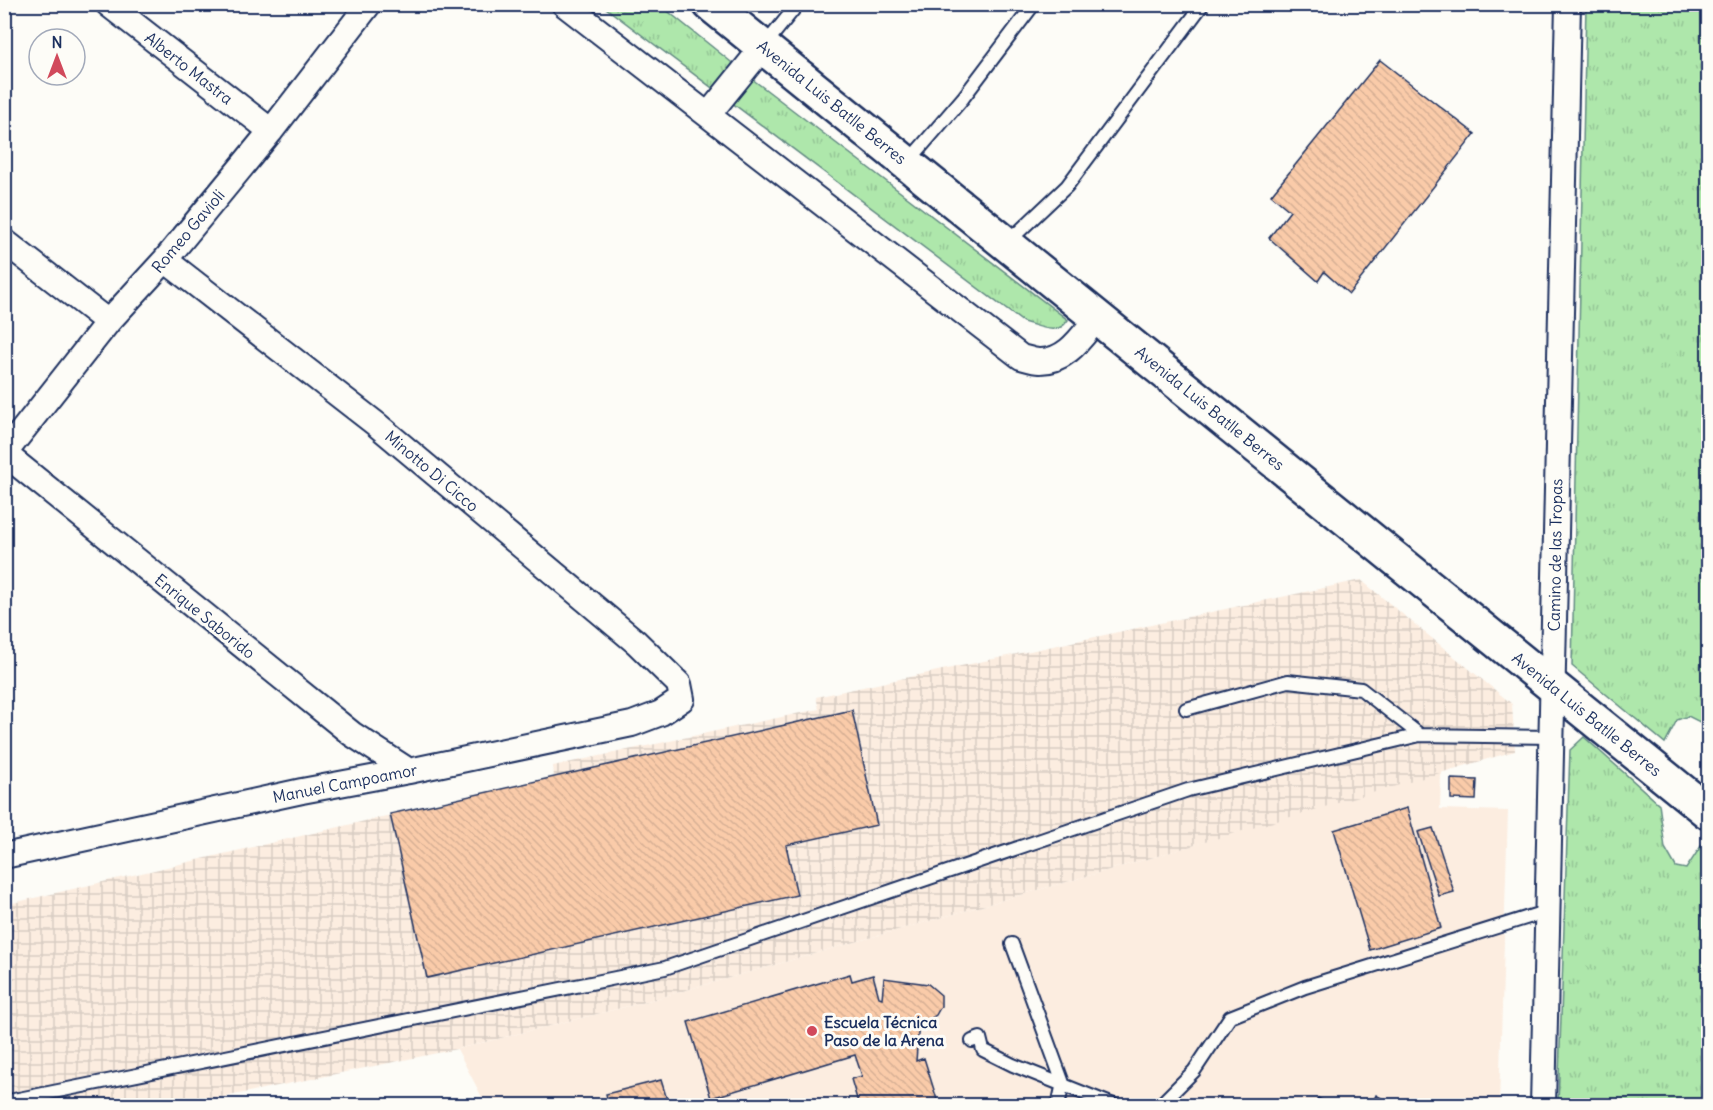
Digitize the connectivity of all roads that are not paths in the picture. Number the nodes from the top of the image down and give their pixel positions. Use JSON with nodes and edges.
{"nodes":[{"id":1,"x":108,"y":4,"type":"edge"},
{"id":2,"x":369,"y":4,"type":"edge"},
{"id":3,"x":564,"y":4,"type":"edge"},
{"id":4,"x":710,"y":4,"type":"edge"},
{"id":5,"x":798,"y":4,"type":"edge"},
{"id":6,"x":1034,"y":4,"type":"edge"},
{"id":7,"x":1203,"y":4,"type":"edge"},
{"id":8,"x":1568,"y":4,"type":"edge"},
{"id":9,"x":763,"y":47,"type":"junction"},
{"id":10,"x":708,"y":115,"type":"junction"},
{"id":11,"x":270,"y":131,"type":"junction"},
{"id":12,"x":908,"y":163,"type":"junction"},
{"id":13,"x":4,"y":241,"type":"edge"},
{"id":14,"x":1007,"y":243,"type":"junction"},
{"id":15,"x":165,"y":260,"type":"junction"},
{"id":16,"x":1098,"y":317,"type":"junction"},
{"id":17,"x":108,"y":322,"type":"junction"},
{"id":18,"x":4,"y":454,"type":"edge"},
{"id":19,"x":1552,"y":686,"type":"junction"},
{"id":20,"x":682,"y":699,"type":"joint"},
{"id":21,"x":1186,"y":709,"type":"dead end"},
{"id":22,"x":1420,"y":735,"type":"junction"},
{"id":23,"x":1551,"y":737,"type":"junction"},
{"id":24,"x":409,"y":771,"type":"junction"},
{"id":25,"x":1708,"y":812,"type":"edge"},
{"id":26,"x":4,"y":856,"type":"edge"},
{"id":27,"x":1548,"y":910,"type":"junction"},
{"id":28,"x":1012,"y":944,"type":"dead end"},
{"id":29,"x":972,"y":1041,"type":"dead end"},
{"id":30,"x":1063,"y":1083,"type":"junction"},
{"id":31,"x":4,"y":1102,"type":"edge"},
{"id":32,"x":1058,"y":1106,"type":"edge"},
{"id":33,"x":1116,"y":1106,"type":"edge"},
{"id":34,"x":1159,"y":1106,"type":"edge"},
{"id":35,"x":1543,"y":1106,"type":"edge"}],
"edges":[{"from":1,"to":11,"type":"street","name":"Alberto Mastra"},
{"from":2,"to":11,"type":"street","name":"Romeo Gavioli"},
{"from":3,"to":10,"type":"street"},
{"from":4,"to":9,"type":"main road","name":"Avenida Luis Batlle Berres"},
{"from":5,"to":9,"type":"lane"},
{"from":6,"to":12,"type":"lane"},
{"from":7,"to":14,"type":"lane"},
{"from":8,"to":19,"type":"street","name":"Camino de las Tropas"},
{"from":9,"to":10,"type":"street"},
{"from":9,"to":12,"type":"main road","name":"Avenida Luis Batlle Berres"},
{"from":10,"to":16,"type":"street"},
{"from":11,"to":15,"type":"street","name":"Romeo Gavioli"},
{"from":12,"to":14,"type":"main road","name":"Avenida Luis Batlle Berres"},
{"from":13,"to":17,"type":"street"},
{"from":14,"to":16,"type":"main road","name":"Avenida Luis Batlle Berres"},
{"from":15,"to":17,"type":"street","name":"Romeo Gavioli"},
{"from":15,"to":20,"type":"street","name":"Minotto Di Cicco"},
{"from":16,"to":19,"type":"main road","name":"Avenida Luis Batlle Berres"},
{"from":17,"to":18,"type":"street","name":"Romeo Gavioli"},
{"from":18,"to":24,"type":"street","name":"Enrique Saborido"},
{"from":19,"to":23,"type":"street","name":"Camino de las Tropas"},
{"from":19,"to":25,"type":"main road","name":"Avenida Luis Batlle Berres"},
{"from":20,"to":24,"type":"street","name":"Manuel Campoamor"},
{"from":21,"to":22,"type":"lane"},
{"from":22,"to":23,"type":"lane"},
{"from":22,"to":31,"type":"lane"},
{"from":23,"to":27,"type":"street","name":"Camino de las Tropas"},
{"from":24,"to":26,"type":"street","name":"Manuel Campoamor"},
{"from":27,"to":34,"type":"lane"},
{"from":27,"to":35,"type":"street","name":"Camino de las Tropas"},
{"from":28,"to":30,"type":"lane"},
{"from":29,"to":30,"type":"lane"},
{"from":30,"to":32,"type":"lane"},
{"from":30,"to":33,"type":"lane"}]}
